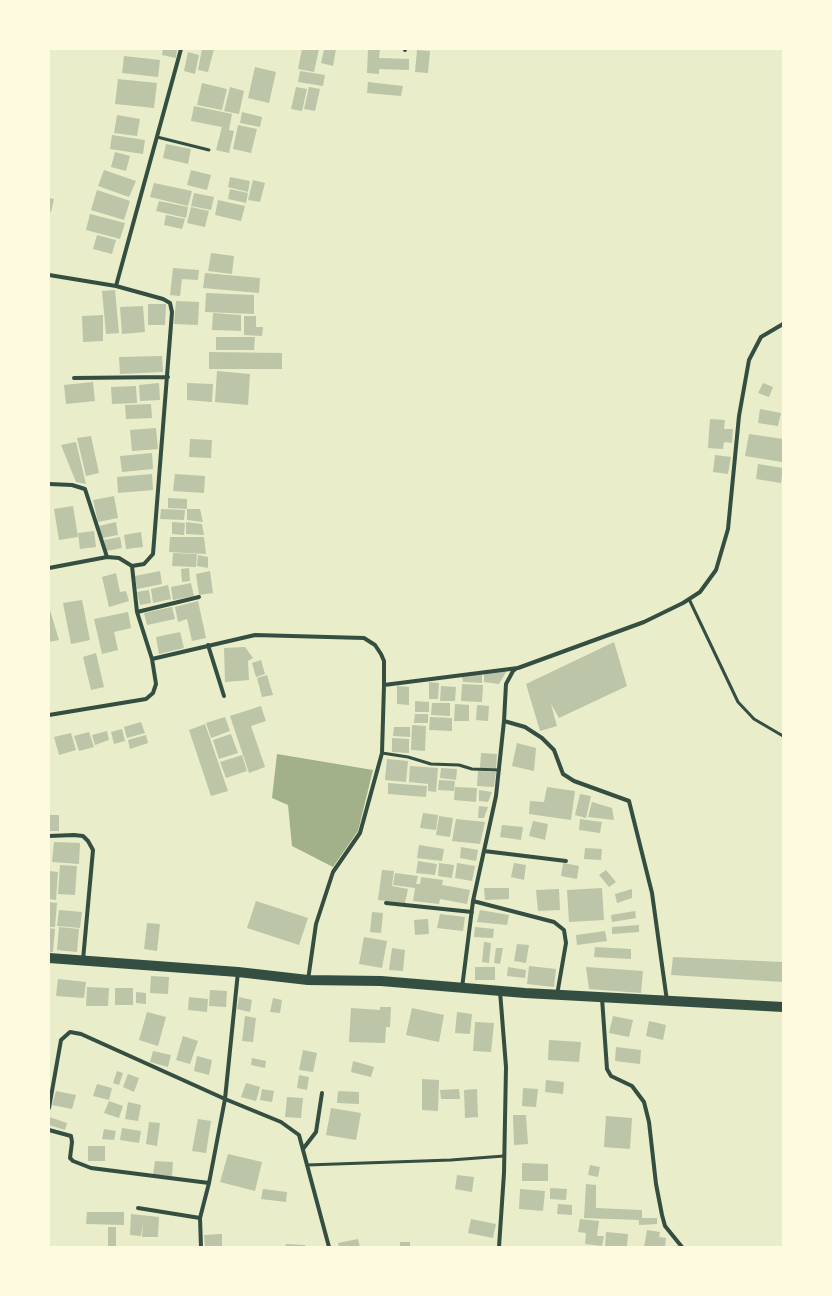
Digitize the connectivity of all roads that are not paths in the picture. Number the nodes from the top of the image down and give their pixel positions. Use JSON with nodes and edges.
{"nodes":[{"id":1,"x":181,"y":49,"type":"edge"},
{"id":2,"x":157,"y":137,"type":"junction"},
{"id":3,"x":209,"y":150,"type":"dead end"},
{"id":4,"x":49,"y":275,"type":"edge"},
{"id":5,"x":116,"y":286,"type":"junction"},
{"id":6,"x":783,"y":324,"type":"edge"},
{"id":7,"x":168,"y":377,"type":"junction"},
{"id":8,"x":74,"y":378,"type":"dead end"},
{"id":9,"x":49,"y":484,"type":"edge"},
{"id":10,"x":107,"y":557,"type":"junction"},
{"id":11,"x":132,"y":566,"type":"junction"},
{"id":12,"x":49,"y":568,"type":"edge"},
{"id":13,"x":199,"y":597,"type":"dead end"},
{"id":14,"x":689,"y":599,"type":"junction"},
{"id":15,"x":137,"y":612,"type":"junction"},
{"id":16,"x":208,"y":645,"type":"junction"},
{"id":17,"x":152,"y":659,"type":"junction"},
{"id":18,"x":518,"y":668,"type":"junction"},
{"id":19,"x":384,"y":685,"type":"junction"},
{"id":20,"x":224,"y":696,"type":"dead end"},
{"id":21,"x":49,"y":715,"type":"edge"},
{"id":22,"x":504,"y":721,"type":"junction"},
{"id":23,"x":783,"y":736,"type":"edge"},
{"id":24,"x":382,"y":753,"type":"junction"},
{"id":25,"x":499,"y":770,"type":"junction"},
{"id":26,"x":49,"y":836,"type":"edge"},
{"id":27,"x":484,"y":851,"type":"junction"},
{"id":28,"x":566,"y":861,"type":"dead end"},
{"id":29,"x":473,"y":901,"type":"junction"},
{"id":30,"x":386,"y":903,"type":"dead end"},
{"id":31,"x":472,"y":912,"type":"junction"},
{"id":32,"x":49,"y":958,"type":"edge"},
{"id":33,"x":83,"y":961,"type":"junction"},
{"id":34,"x":238,"y":972,"type":"junction"},
{"id":35,"x":308,"y":980,"type":"junction"},
{"id":36,"x":462,"y":988,"type":"junction"},
{"id":37,"x":500,"y":991,"type":"junction"},
{"id":38,"x":557,"y":995,"type":"junction"},
{"id":39,"x":602,"y":998,"type":"junction"},
{"id":40,"x":668,"y":1001,"type":"junction"},
{"id":41,"x":783,"y":1007,"type":"edge"},
{"id":42,"x":322,"y":1093,"type":"dead end"},
{"id":43,"x":225,"y":1099,"type":"junction"},
{"id":44,"x":49,"y":1108,"type":"edge"},
{"id":45,"x":49,"y":1130,"type":"edge"},
{"id":46,"x":303,"y":1149,"type":"junction"},
{"id":47,"x":504,"y":1156,"type":"junction"},
{"id":48,"x":307,"y":1165,"type":"junction"},
{"id":49,"x":209,"y":1183,"type":"junction"},
{"id":50,"x":138,"y":1208,"type":"dead end"},
{"id":51,"x":200,"y":1218,"type":"junction"},
{"id":52,"x":201,"y":1247,"type":"edge"},
{"id":53,"x":329,"y":1247,"type":"edge"},
{"id":54,"x":499,"y":1247,"type":"edge"},
{"id":55,"x":682,"y":1247,"type":"edge"}],
"edges":[{"from":1,"to":2,"type":"street"},
{"from":2,"to":3,"type":"lane"},
{"from":2,"to":5,"type":"street"},
{"from":4,"to":5,"type":"street"},
{"from":5,"to":7,"type":"street"},
{"from":6,"to":14,"type":"street"},
{"from":7,"to":8,"type":"street"},
{"from":7,"to":11,"type":"street"},
{"from":9,"to":10,"type":"street"},
{"from":10,"to":11,"type":"street"},
{"from":10,"to":12,"type":"street"},
{"from":11,"to":15,"type":"street"},
{"from":13,"to":15,"type":"street"},
{"from":14,"to":18,"type":"street"},
{"from":14,"to":23,"type":"lane"},
{"from":15,"to":17,"type":"street"},
{"from":16,"to":17,"type":"street"},
{"from":16,"to":19,"type":"street"},
{"from":16,"to":20,"type":"street"},
{"from":17,"to":21,"type":"street"},
{"from":18,"to":19,"type":"street"},
{"from":18,"to":22,"type":"street"},
{"from":19,"to":24,"type":"street"},
{"from":22,"to":25,"type":"street"},
{"from":22,"to":40,"type":"street"},
{"from":24,"to":25,"type":"lane"},
{"from":24,"to":35,"type":"street"},
{"from":25,"to":27,"type":"street"},
{"from":26,"to":33,"type":"street"},
{"from":27,"to":28,"type":"street"},
{"from":27,"to":29,"type":"street"},
{"from":29,"to":31,"type":"street"},
{"from":29,"to":38,"type":"street"},
{"from":30,"to":31,"type":"street"},
{"from":31,"to":36,"type":"street"},
{"from":32,"to":33,"type":"main road"},
{"from":33,"to":34,"type":"main road"},
{"from":34,"to":35,"type":"main road"},
{"from":34,"to":43,"type":"street"},
{"from":35,"to":36,"type":"main road"},
{"from":36,"to":37,"type":"main road"},
{"from":37,"to":38,"type":"main road"},
{"from":37,"to":47,"type":"street"},
{"from":38,"to":39,"type":"main road"},
{"from":39,"to":40,"type":"main road"},
{"from":39,"to":55,"type":"street"},
{"from":40,"to":41,"type":"main road"},
{"from":42,"to":46,"type":"street"},
{"from":43,"to":44,"type":"street"},
{"from":43,"to":46,"type":"street"},
{"from":43,"to":49,"type":"street"},
{"from":45,"to":49,"type":"street"},
{"from":46,"to":48,"type":"street"},
{"from":47,"to":48,"type":"lane"},
{"from":47,"to":54,"type":"street"},
{"from":48,"to":53,"type":"street"},
{"from":49,"to":51,"type":"street"},
{"from":50,"to":51,"type":"street"},
{"from":51,"to":52,"type":"street"}]}
